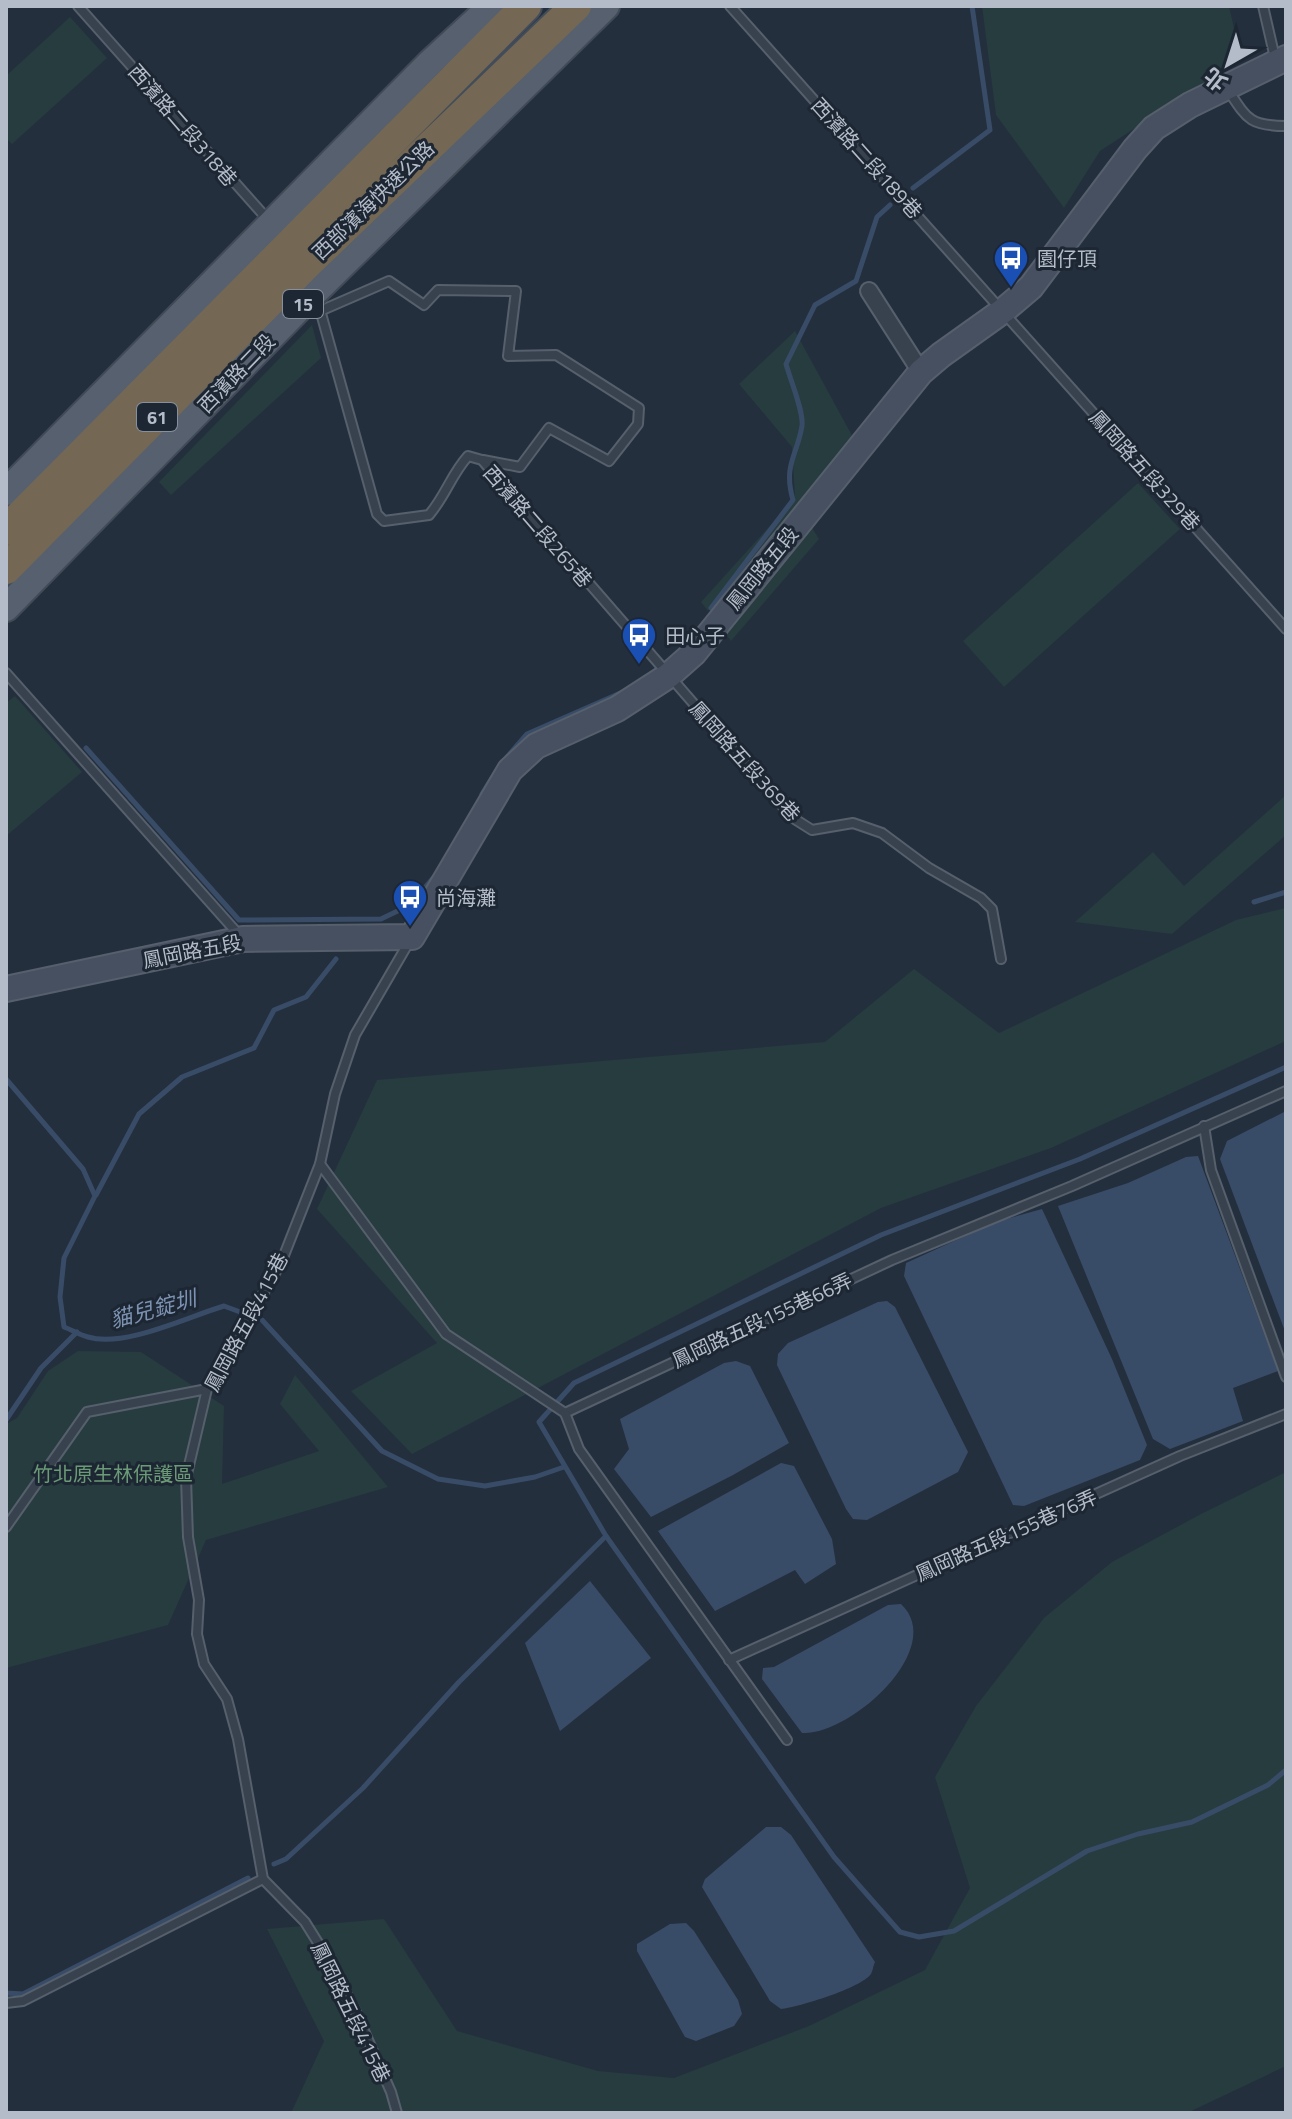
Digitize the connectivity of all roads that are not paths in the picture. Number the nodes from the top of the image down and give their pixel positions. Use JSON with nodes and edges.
{"nodes":[{"id":1,"x":78,"y":6,"type":"edge"},
{"id":2,"x":492,"y":6,"type":"edge"},
{"id":3,"x":526,"y":6,"type":"edge"},
{"id":4,"x":576,"y":6,"type":"edge"},
{"id":5,"x":606,"y":6,"type":"edge"},
{"id":6,"x":730,"y":6,"type":"edge"},
{"id":7,"x":1263,"y":6,"type":"edge"},
{"id":8,"x":1281,"y":60,"type":"edge"},
{"id":9,"x":1226,"y":88,"type":"junction"},
{"id":10,"x":1286,"y":126,"type":"edge"},
{"id":11,"x":300,"y":267,"type":"junction"},
{"id":12,"x":869,"y":291,"type":"dead end"},
{"id":13,"x":1004,"y":310,"type":"junction"},
{"id":14,"x":921,"y":372,"type":"junction"},
{"id":15,"x":482,"y":460,"type":"junction"},
{"id":16,"x":6,"y":492,"type":"edge"},
{"id":17,"x":6,"y":530,"type":"edge"},
{"id":18,"x":6,"y":569,"type":"edge"},
{"id":19,"x":6,"y":608,"type":"edge"},
{"id":20,"x":1286,"y":629,"type":"edge"},
{"id":21,"x":6,"y":673,"type":"edge"},
{"id":22,"x":668,"y":676,"type":"junction"},
{"id":23,"x":412,"y":937,"type":"junction"},
{"id":24,"x":243,"y":939,"type":"junction"},
{"id":25,"x":1001,"y":959,"type":"dead end"},
{"id":26,"x":6,"y":989,"type":"edge"},
{"id":27,"x":1286,"y":1091,"type":"edge"},
{"id":28,"x":1204,"y":1126,"type":"junction"},
{"id":29,"x":320,"y":1164,"type":"junction"},
{"id":30,"x":1286,"y":1377,"type":"edge"},
{"id":31,"x":207,"y":1389,"type":"junction"},
{"id":32,"x":565,"y":1413,"type":"junction"},
{"id":33,"x":1286,"y":1414,"type":"edge"},
{"id":34,"x":6,"y":1527,"type":"edge"},
{"id":35,"x":729,"y":1660,"type":"junction"},
{"id":36,"x":787,"y":1740,"type":"dead end"},
{"id":37,"x":263,"y":1879,"type":"junction"},
{"id":38,"x":6,"y":2003,"type":"edge"},
{"id":39,"x":397,"y":2113,"type":"edge"}],
"edges":[{"from":1,"to":11,"type":"lane","name":"西濱路二段318巷"},
{"from":2,"to":11,"type":"main road","name":"西濱路二段","number":"15"},
{"from":3,"to":11,"type":"highway","name":"西部濱海快速公路","number":"61"},
{"from":4,"to":11,"type":"highway","name":"西部濱海快速公路","number":"61"},
{"from":5,"to":11,"type":"main road","name":"西濱路二段","number":"15"},
{"from":6,"to":13,"type":"lane","name":"西濱路二段189巷"},
{"from":7,"to":8,"type":"lane"},
{"from":8,"to":9,"type":"street","name":"鳳岡路五段"},
{"from":9,"to":10,"type":"lane"},
{"from":9,"to":13,"type":"street","name":"鳳岡路五段"},
{"from":11,"to":15,"type":"lane","name":"西濱路二段265巷"},
{"from":11,"to":15,"type":"lane"},
{"from":11,"to":16,"type":"main road","name":"西濱路二段","number":"15"},
{"from":11,"to":17,"type":"highway","name":"西部濱海快速公路","number":"61"},
{"from":11,"to":18,"type":"highway","name":"西部濱海快速公路","number":"61"},
{"from":11,"to":19,"type":"main road","name":"西濱路二段","number":"15"},
{"from":12,"to":14,"type":"street"},
{"from":13,"to":14,"type":"street","name":"鳳岡路五段"},
{"from":13,"to":20,"type":"lane","name":"鳳岡路五段329巷"},
{"from":14,"to":22,"type":"street","name":"鳳岡路五段"},
{"from":15,"to":22,"type":"lane","name":"西濱路二段265巷"},
{"from":21,"to":24,"type":"lane"},
{"from":22,"to":23,"type":"street","name":"鳳岡路五段"},
{"from":22,"to":25,"type":"lane","name":"鳳岡路五段369巷"},
{"from":23,"to":24,"type":"street","name":"鳳岡路五段"},
{"from":23,"to":29,"type":"lane","name":"鳳岡路五段415巷"},
{"from":24,"to":26,"type":"street","name":"鳳岡路五段"},
{"from":27,"to":28,"type":"lane","name":"鳳岡路五段155巷66弄"},
{"from":28,"to":30,"type":"lane"},
{"from":28,"to":32,"type":"lane","name":"鳳岡路五段155巷66弄"},
{"from":29,"to":31,"type":"lane","name":"鳳岡路五段415巷"},
{"from":29,"to":32,"type":"lane"},
{"from":31,"to":34,"type":"lane"},
{"from":31,"to":37,"type":"lane","name":"鳳岡路五段415巷"},
{"from":32,"to":35,"type":"lane"},
{"from":33,"to":35,"type":"lane","name":"鳳岡路五段155巷76弄"},
{"from":35,"to":36,"type":"lane"},
{"from":37,"to":38,"type":"lane"},
{"from":37,"to":39,"type":"lane","name":"鳳岡路五段415巷"}]}
